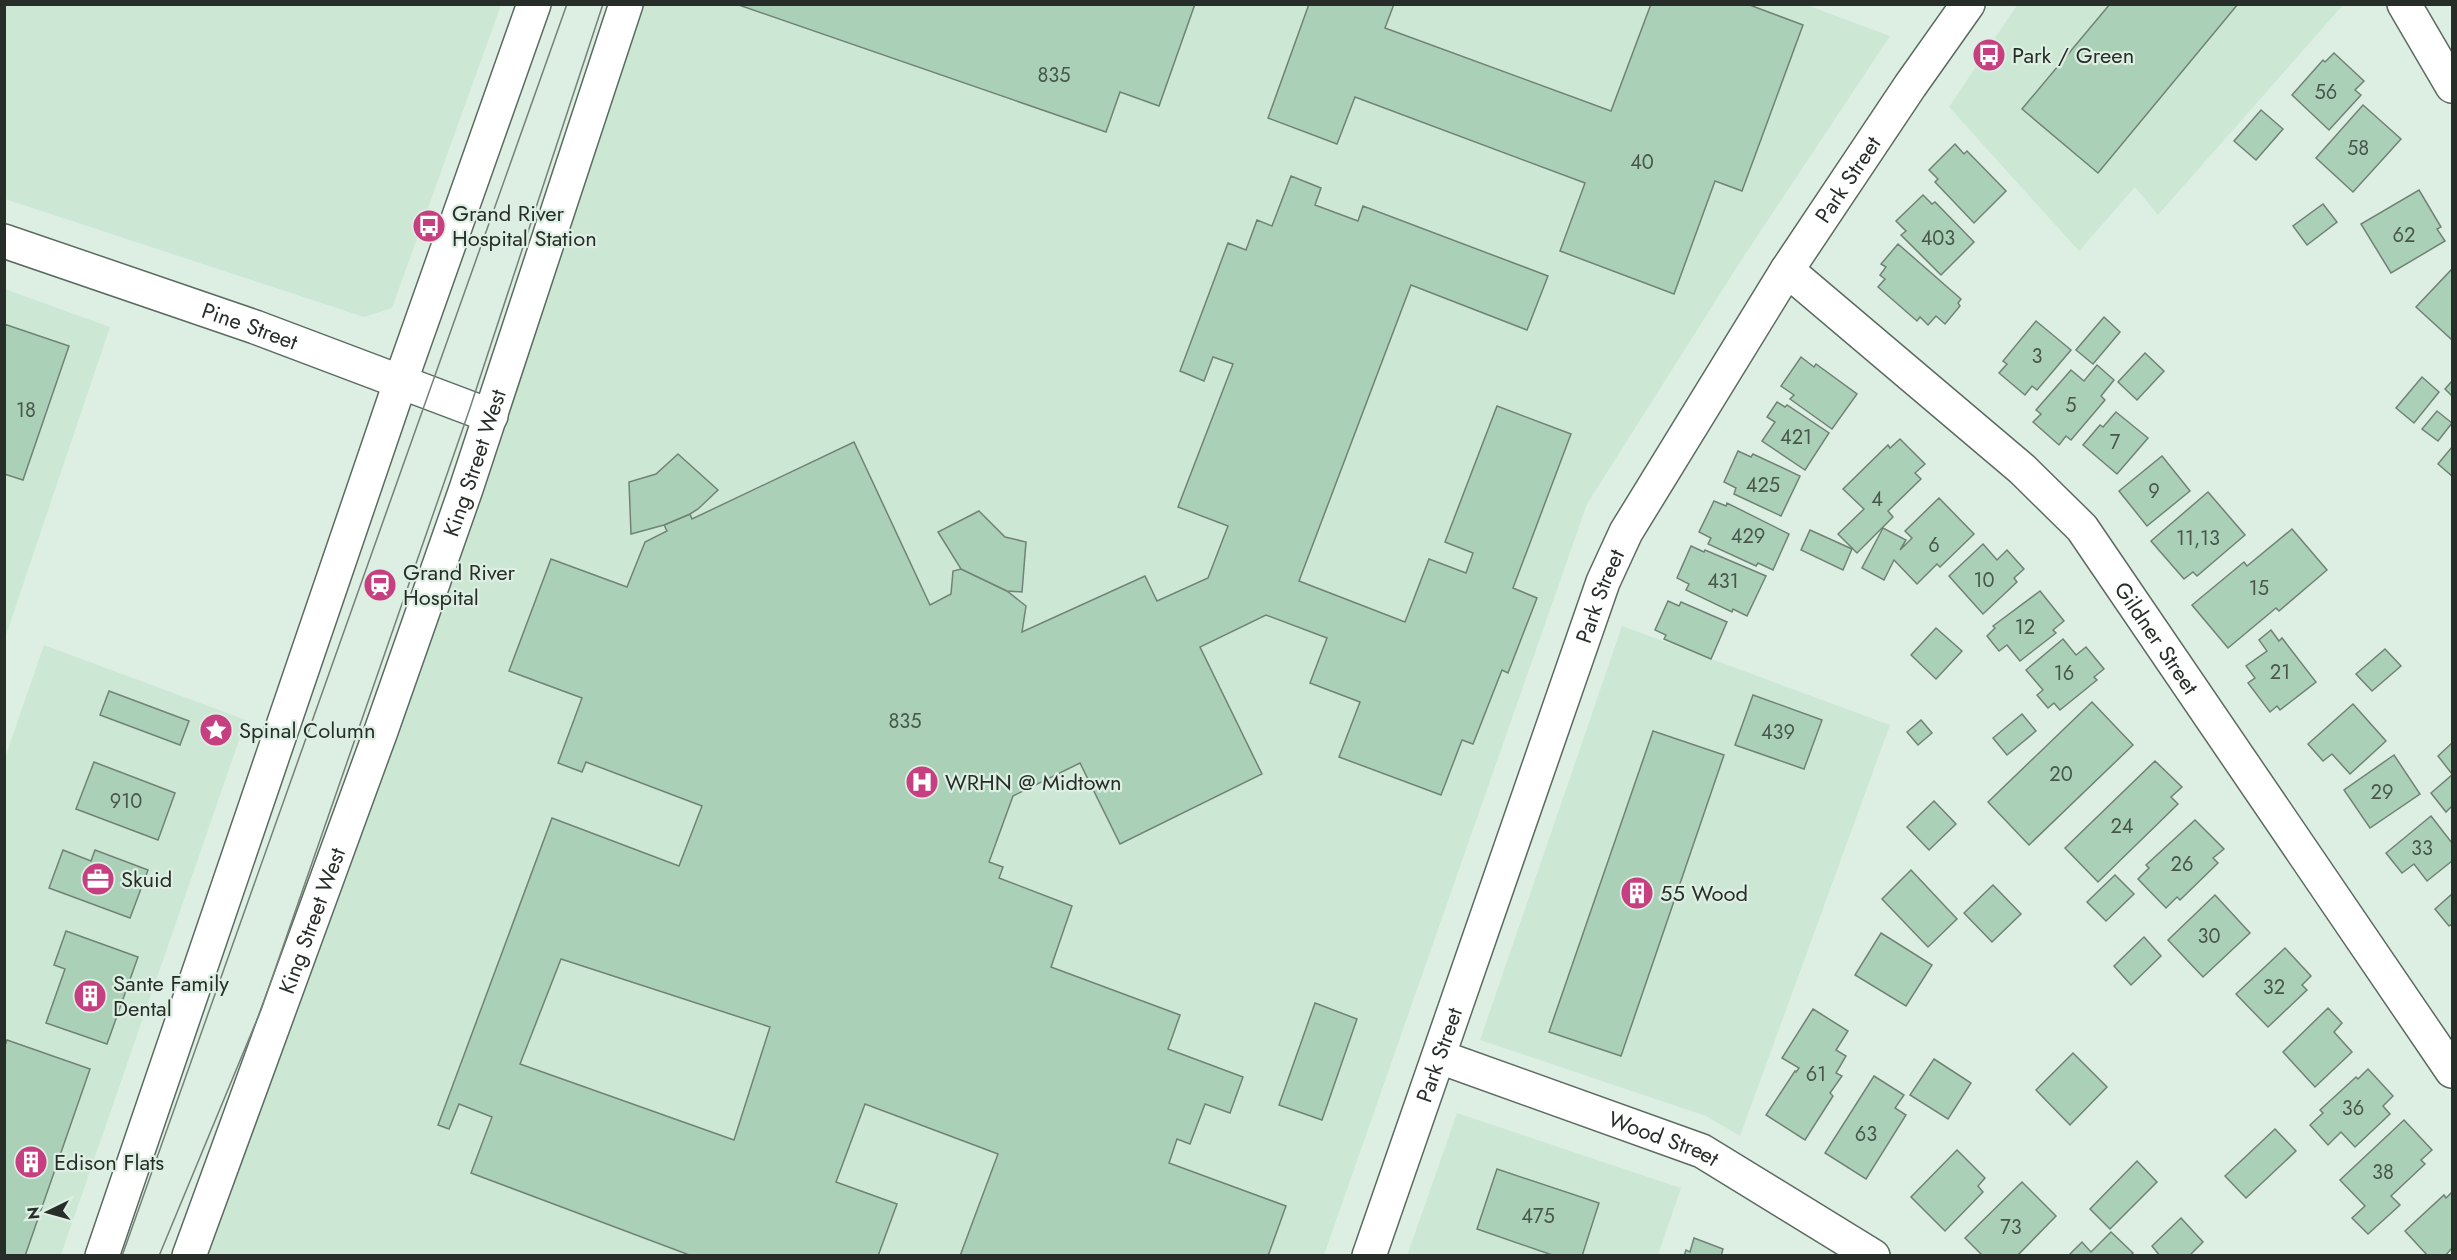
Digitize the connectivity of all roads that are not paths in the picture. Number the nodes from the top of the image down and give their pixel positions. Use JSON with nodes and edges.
{"nodes":[{"id":1,"x":534,"y":4,"type":"edge"},
{"id":2,"x":626,"y":4,"type":"edge"},
{"id":3,"x":1968,"y":4,"type":"edge"},
{"id":4,"x":2404,"y":4,"type":"edge"},
{"id":5,"x":2452,"y":86,"type":"edge"},
{"id":6,"x":4,"y":241,"type":"edge"},
{"id":7,"x":1787,"y":270,"type":"junction"},
{"id":8,"x":401,"y":380,"type":"junction"},
{"id":9,"x":491,"y":416,"type":"junction"},
{"id":10,"x":1440,"y":1057,"type":"junction"},
{"id":11,"x":2452,"y":1071,"type":"edge"},
{"id":12,"x":103,"y":1255,"type":"edge"},
{"id":13,"x":189,"y":1256,"type":"edge"},
{"id":14,"x":1369,"y":1256,"type":"edge"},
{"id":15,"x":1873,"y":1256,"type":"edge"}],
"edges":[{"from":1,"to":8,"type":"street"},
{"from":2,"to":9,"type":"street","name":"King Street West"},
{"from":3,"to":7,"type":"street","name":"Park Street"},
{"from":4,"to":5,"type":"street"},
{"from":6,"to":8,"type":"street","name":"Pine Street"},
{"from":7,"to":10,"type":"street","name":"Park Street"},
{"from":7,"to":11,"type":"street","name":"Gildner Street"},
{"from":8,"to":9,"type":"street","name":"Pine Street"},
{"from":8,"to":12,"type":"street"},
{"from":9,"to":13,"type":"street","name":"King Street West"},
{"from":10,"to":14,"type":"street","name":"Park Street"},
{"from":10,"to":15,"type":"street","name":"Wood Street"}]}
